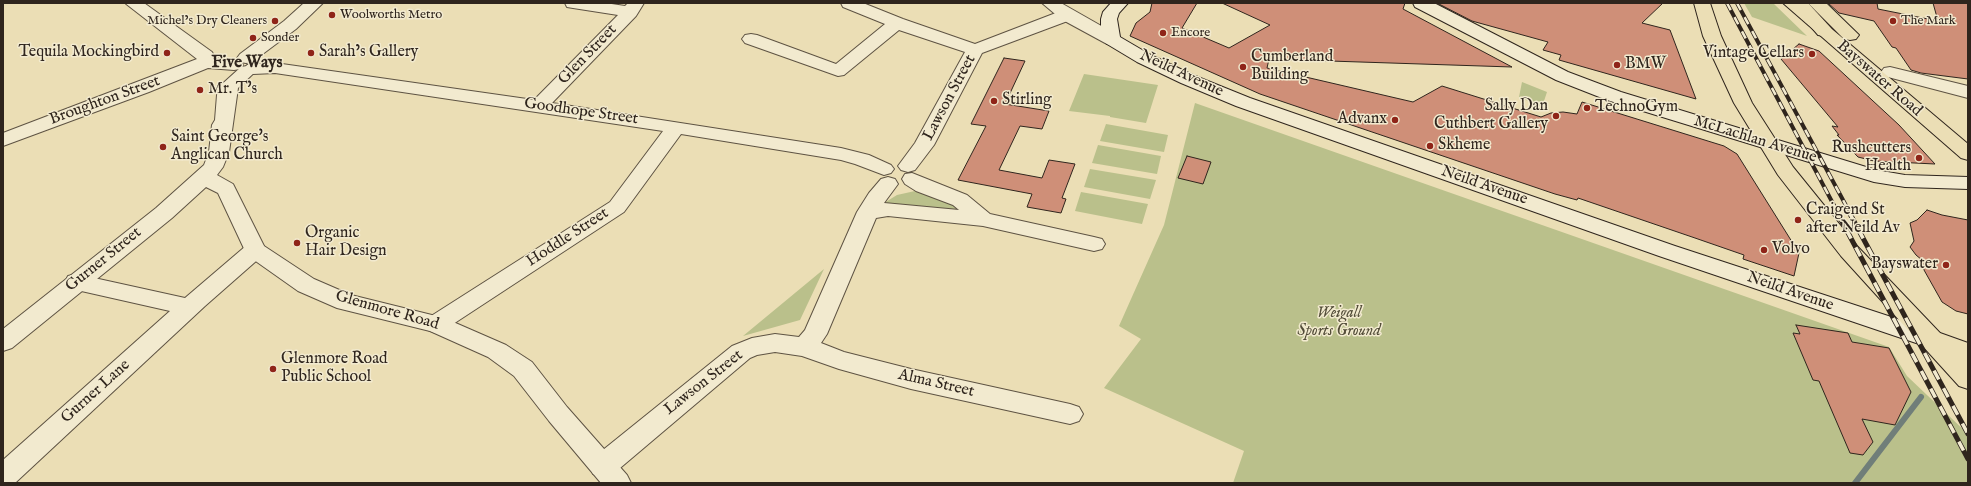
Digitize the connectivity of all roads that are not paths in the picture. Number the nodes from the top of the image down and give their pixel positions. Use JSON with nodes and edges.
{"nodes":[{"id":1,"x":133,"y":3,"type":"edge"},
{"id":2,"x":315,"y":3,"type":"edge"},
{"id":3,"x":319,"y":3,"type":"edge"},
{"id":4,"x":573,"y":3,"type":"edge"},
{"id":5,"x":849,"y":3,"type":"edge"},
{"id":6,"x":1050,"y":3,"type":"edge"},
{"id":7,"x":1421,"y":3,"type":"edge"},
{"id":8,"x":1692,"y":3,"type":"edge"},
{"id":9,"x":1702,"y":3,"type":"edge"},
{"id":10,"x":1791,"y":3,"type":"edge"},
{"id":11,"x":1799,"y":3,"type":"edge"},
{"id":12,"x":1819,"y":6,"type":"edge"},
{"id":13,"x":633,"y":7,"type":"edge"},
{"id":14,"x":1116,"y":8,"type":"edge"},
{"id":15,"x":1067,"y":15,"type":"junction"},
{"id":16,"x":897,"y":22,"type":"junction"},
{"id":17,"x":1824,"y":31,"type":"junction"},
{"id":18,"x":1712,"y":36,"type":"junction"},
{"id":19,"x":751,"y":38,"type":"dead end"},
{"id":20,"x":1113,"y":40,"type":"junction"},
{"id":21,"x":975,"y":50,"type":"junction"},
{"id":22,"x":243,"y":64,"type":"junction"},
{"id":23,"x":1890,"y":72,"type":"junction"},
{"id":24,"x":1968,"y":92,"type":"edge"},
{"id":25,"x":540,"y":106,"type":"junction"},
{"id":26,"x":676,"y":127,"type":"junction"},
{"id":27,"x":3,"y":140,"type":"edge"},
{"id":28,"x":1767,"y":144,"type":"junction"},
{"id":29,"x":1968,"y":151,"type":"edge"},
{"id":30,"x":1968,"y":154,"type":"edge"},
{"id":31,"x":910,"y":173,"type":"junction"},
{"id":32,"x":204,"y":177,"type":"junction"},
{"id":33,"x":886,"y":177,"type":"junction"},
{"id":34,"x":1968,"y":183,"type":"edge"},
{"id":35,"x":868,"y":212,"type":"junction"},
{"id":36,"x":983,"y":219,"type":"junction"},
{"id":37,"x":1094,"y":244,"type":"dead end"},
{"id":38,"x":255,"y":250,"type":"junction"},
{"id":39,"x":76,"y":282,"type":"junction"},
{"id":40,"x":190,"y":307,"type":"junction"},
{"id":41,"x":436,"y":324,"type":"junction"},
{"id":42,"x":1931,"y":339,"type":"junction"},
{"id":43,"x":3,"y":340,"type":"edge"},
{"id":44,"x":805,"y":348,"type":"junction"},
{"id":45,"x":1968,"y":353,"type":"edge"},
{"id":46,"x":1968,"y":379,"type":"edge"},
{"id":47,"x":1070,"y":414,"type":"dead end"},
{"id":48,"x":610,"y":475,"type":"edge"},
{"id":49,"x":3,"y":477,"type":"edge"}],
"edges":[{"from":1,"to":22,"type":"street"},
{"from":2,"to":22,"type":"street"},
{"from":3,"to":22,"type":"street"},
{"from":4,"to":13,"type":"street"},
{"from":5,"to":16,"type":"street"},
{"from":6,"to":15,"type":"street","name":"Neild Avenue"},
{"from":7,"to":28,"type":"street","name":"McLachlan Avenue"},
{"from":8,"to":18,"type":"main road"},
{"from":9,"to":18,"type":"main road"},
{"from":10,"to":17,"type":"main road","name":"Bayswater Road"},
{"from":11,"to":17,"type":"main road"},
{"from":12,"to":23,"type":"main road"},
{"from":13,"to":25,"type":"street","name":"Glen Street"},
{"from":14,"to":15,"type":"street"},
{"from":14,"to":20,"type":"street"},
{"from":15,"to":20,"type":"street","name":"Neild Avenue"},
{"from":15,"to":21,"type":"street","name":"Lawson Street"},
{"from":16,"to":19,"type":"street"},
{"from":16,"to":21,"type":"street"},
{"from":17,"to":30,"type":"main road","name":"Bayswater Road"},
{"from":18,"to":28,"type":"main road"},
{"from":20,"to":42,"type":"street","name":"Neild Avenue"},
{"from":21,"to":31,"type":"street","name":"Lawson Street"},
{"from":22,"to":25,"type":"street","name":"Goodhope Street"},
{"from":22,"to":27,"type":"street","name":"Broughton Street"},
{"from":22,"to":32,"type":"street"},
{"from":23,"to":24,"type":"street"},
{"from":23,"to":29,"type":"main road"},
{"from":25,"to":26,"type":"street","name":"Goodhope Street"},
{"from":26,"to":33,"type":"street","name":"Goodhope Street"},
{"from":26,"to":41,"type":"street","name":"Hoddle Street"},
{"from":28,"to":34,"type":"street","name":"McLachlan Avenue"},
{"from":28,"to":42,"type":"main road"},
{"from":31,"to":33,"type":"street"},
{"from":31,"to":36,"type":"street"},
{"from":32,"to":38,"type":"street"},
{"from":32,"to":39,"type":"street","name":"Gurner Street"},
{"from":33,"to":35,"type":"street"},
{"from":35,"to":36,"type":"street"},
{"from":35,"to":44,"type":"street"},
{"from":36,"to":37,"type":"street"},
{"from":38,"to":40,"type":"street","name":"Gurner Lane"},
{"from":38,"to":41,"type":"street","name":"Glenmore Road"},
{"from":39,"to":40,"type":"street"},
{"from":39,"to":43,"type":"street","name":"Gurner Street"},
{"from":40,"to":49,"type":"street","name":"Gurner Lane"},
{"from":41,"to":48,"type":"street","name":"Glenmore Road"},
{"from":42,"to":45,"type":"main road"},
{"from":42,"to":46,"type":"main road"},
{"from":44,"to":47,"type":"street","name":"Alma Street"},
{"from":44,"to":48,"type":"street","name":"Lawson Street"}]}
